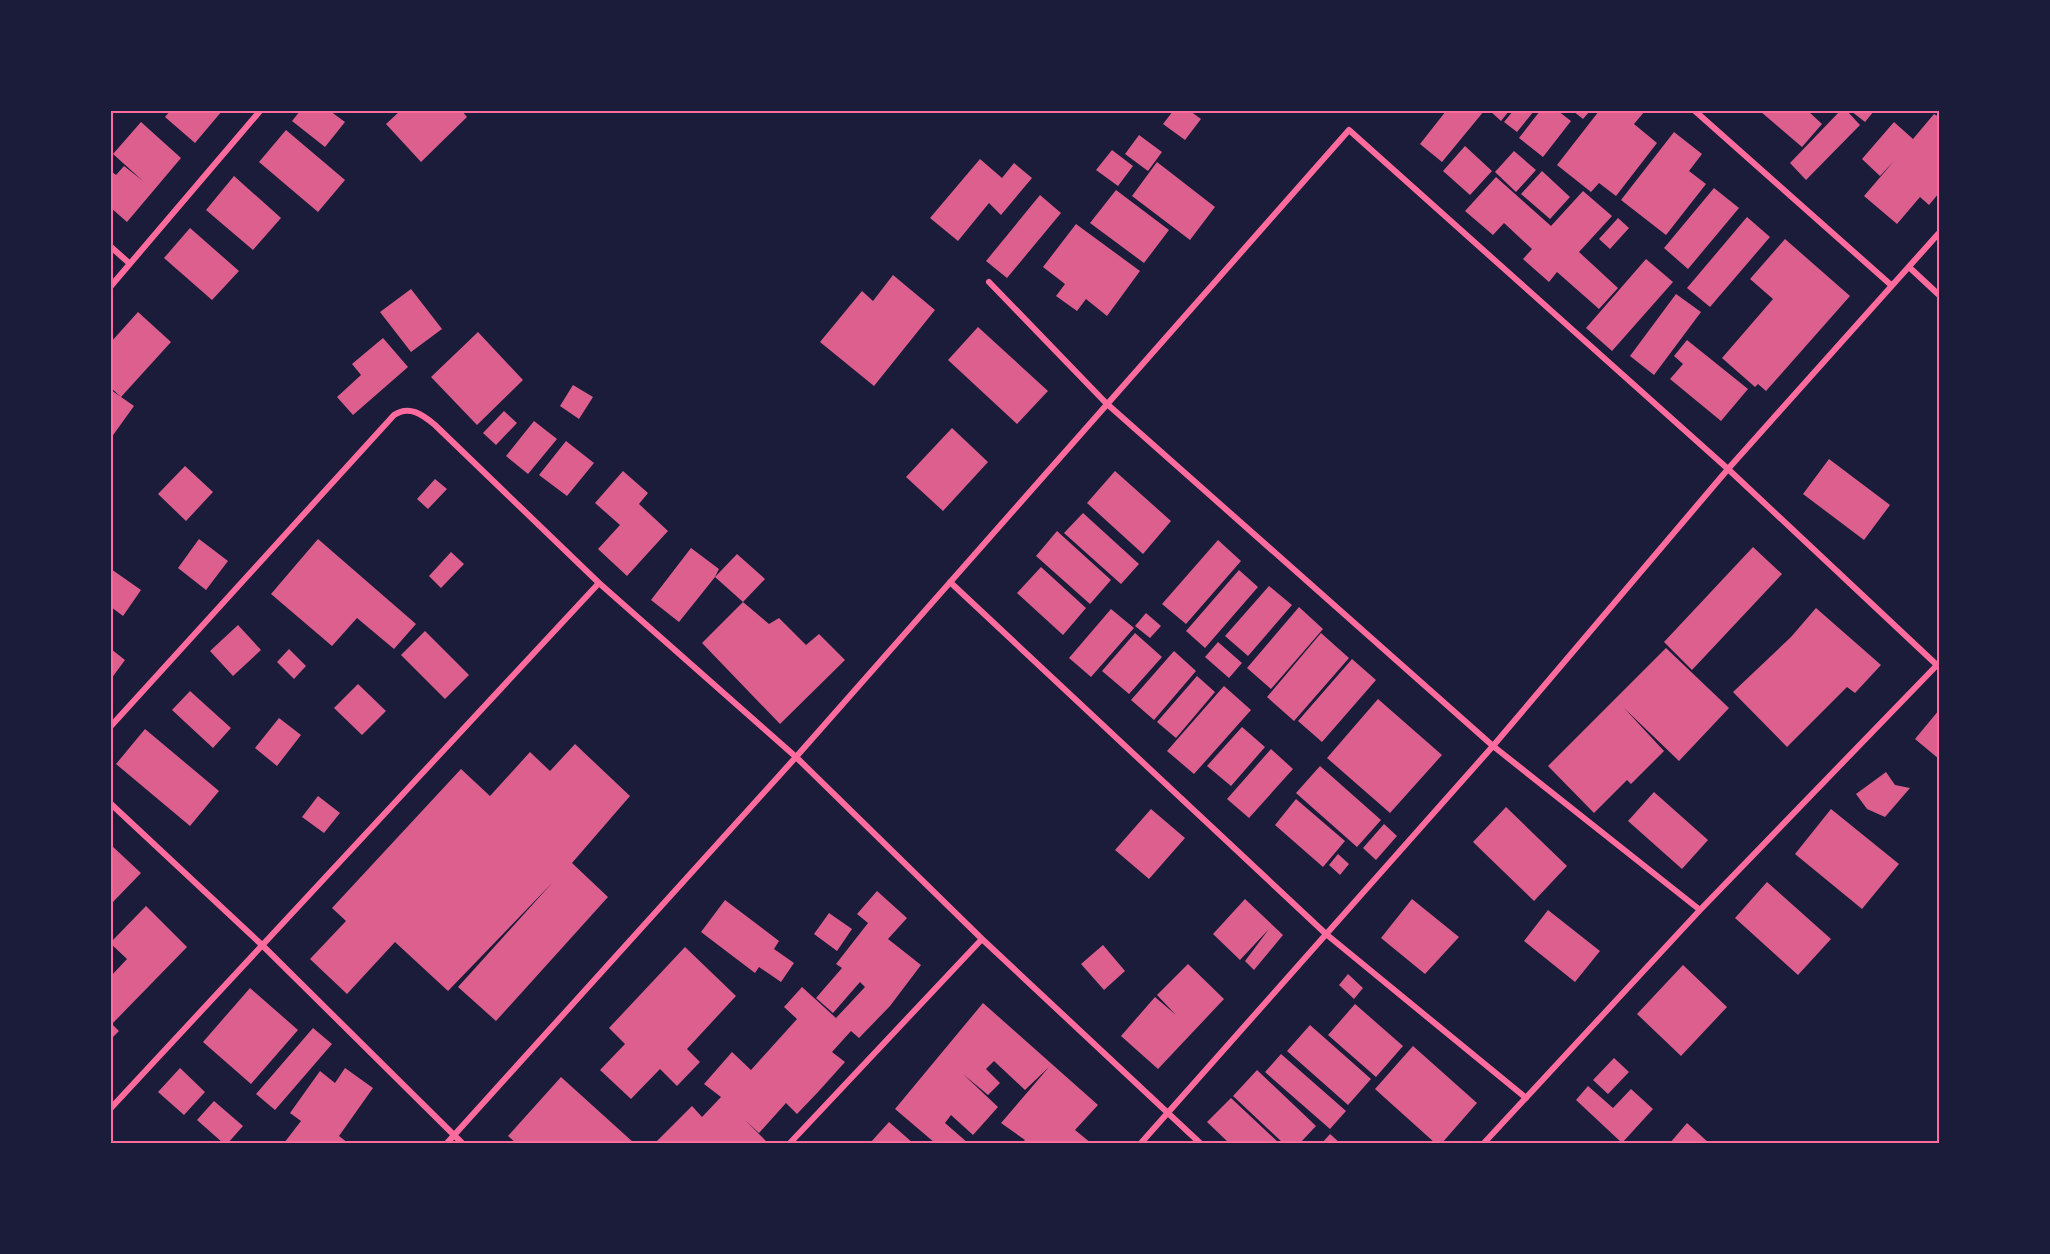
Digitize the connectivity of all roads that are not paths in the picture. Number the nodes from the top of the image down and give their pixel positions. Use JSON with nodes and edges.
{"nodes":[{"id":1,"x":260,"y":111,"type":"edge"},
{"id":2,"x":1695,"y":111,"type":"edge"},
{"id":3,"x":1939,"y":233,"type":"edge"},
{"id":4,"x":111,"y":247,"type":"edge"},
{"id":5,"x":129,"y":263,"type":"junction"},
{"id":6,"x":1909,"y":267,"type":"junction"},
{"id":7,"x":989,"y":282,"type":"dead end"},
{"id":8,"x":1891,"y":285,"type":"junction"},
{"id":9,"x":111,"y":286,"type":"edge"},
{"id":10,"x":1939,"y":295,"type":"edge"},
{"id":11,"x":1106,"y":403,"type":"junction"},
{"id":12,"x":1728,"y":469,"type":"junction"},
{"id":13,"x":950,"y":582,"type":"junction"},
{"id":14,"x":599,"y":583,"type":"junction"},
{"id":15,"x":1938,"y":665,"type":"edge"},
{"id":16,"x":111,"y":726,"type":"edge"},
{"id":17,"x":1492,"y":746,"type":"junction"},
{"id":18,"x":796,"y":757,"type":"junction"},
{"id":19,"x":111,"y":804,"type":"edge"},
{"id":20,"x":1700,"y":910,"type":"junction"},
{"id":21,"x":1326,"y":934,"type":"junction"},
{"id":22,"x":981,"y":939,"type":"junction"},
{"id":23,"x":262,"y":945,"type":"junction"},
{"id":24,"x":1526,"y":1098,"type":"junction"},
{"id":25,"x":111,"y":1107,"type":"edge"},
{"id":26,"x":1168,"y":1113,"type":"junction"},
{"id":27,"x":453,"y":1136,"type":"junction"},
{"id":28,"x":447,"y":1143,"type":"edge"},
{"id":29,"x":462,"y":1143,"type":"edge"},
{"id":30,"x":790,"y":1143,"type":"edge"},
{"id":31,"x":1141,"y":1143,"type":"edge"},
{"id":32,"x":1200,"y":1143,"type":"edge"},
{"id":33,"x":1484,"y":1143,"type":"edge"}],
"edges":[{"from":1,"to":5,"type":"street"},
{"from":2,"to":8,"type":"street"},
{"from":3,"to":6,"type":"street"},
{"from":4,"to":5,"type":"street"},
{"from":5,"to":9,"type":"street"},
{"from":6,"to":8,"type":"street"},
{"from":6,"to":10,"type":"street"},
{"from":7,"to":11,"type":"street"},
{"from":8,"to":12,"type":"street"},
{"from":11,"to":12,"type":"street"},
{"from":11,"to":13,"type":"street"},
{"from":11,"to":17,"type":"street"},
{"from":12,"to":15,"type":"street"},
{"from":12,"to":17,"type":"street"},
{"from":13,"to":18,"type":"street"},
{"from":13,"to":21,"type":"street"},
{"from":14,"to":16,"type":"street"},
{"from":14,"to":18,"type":"street"},
{"from":14,"to":23,"type":"street"},
{"from":15,"to":20,"type":"street"},
{"from":17,"to":20,"type":"street"},
{"from":17,"to":21,"type":"street"},
{"from":18,"to":22,"type":"street"},
{"from":18,"to":27,"type":"street"},
{"from":19,"to":23,"type":"street"},
{"from":20,"to":24,"type":"street"},
{"from":21,"to":24,"type":"street"},
{"from":21,"to":26,"type":"street"},
{"from":22,"to":26,"type":"street"},
{"from":22,"to":30,"type":"street"},
{"from":23,"to":25,"type":"street"},
{"from":23,"to":27,"type":"street"},
{"from":24,"to":33,"type":"street"},
{"from":26,"to":31,"type":"street"},
{"from":26,"to":32,"type":"street"},
{"from":27,"to":28,"type":"street"},
{"from":27,"to":29,"type":"street"}]}
